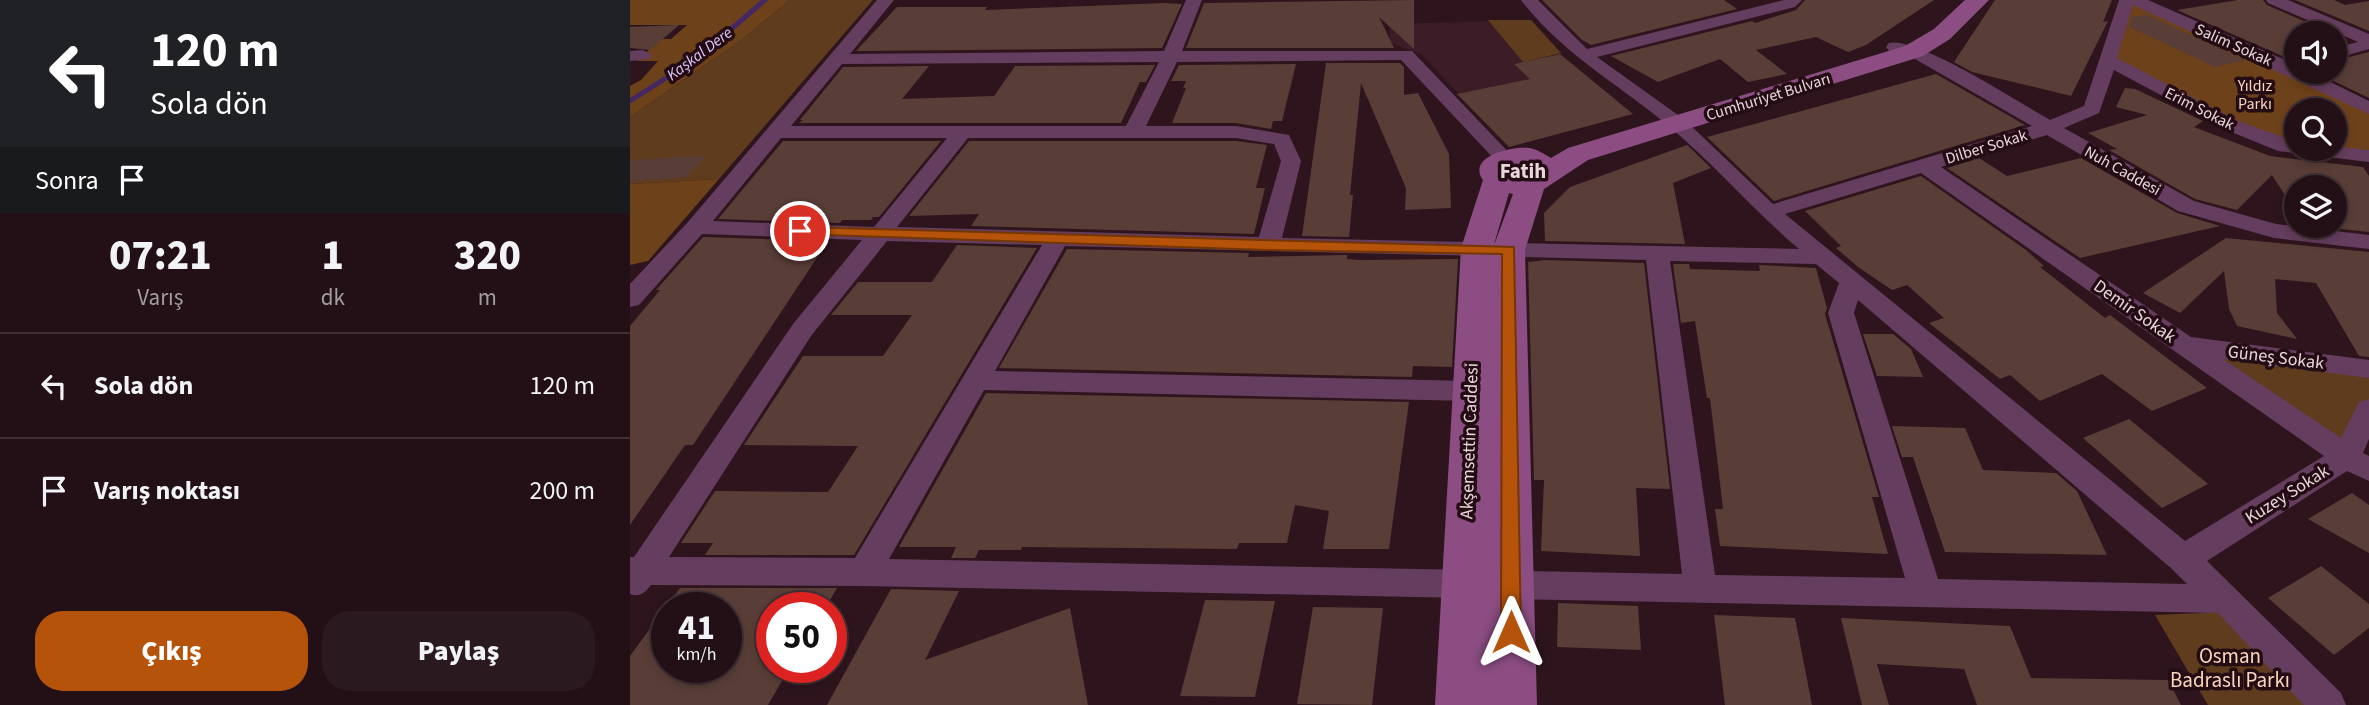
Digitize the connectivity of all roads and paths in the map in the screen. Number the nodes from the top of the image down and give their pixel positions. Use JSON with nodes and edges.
{"nodes":[{"id":1,"x":886,"y":0,"type":"edge"},
{"id":2,"x":1194,"y":0,"type":"edge"},
{"id":3,"x":1529,"y":0,"type":"edge"},
{"id":4,"x":1794,"y":0,"type":"edge"},
{"id":5,"x":1953,"y":0,"type":"edge"},
{"id":6,"x":1978,"y":0,"type":"edge"},
{"id":7,"x":2127,"y":0,"type":"edge"},
{"id":8,"x":2135,"y":0,"type":"edge"},
{"id":9,"x":2274,"y":0,"type":"edge"},
{"id":10,"x":2369,"y":42,"type":"edge"},
{"id":11,"x":1904,"y":49,"type":"junction"},
{"id":12,"x":2347,"y":50,"type":"edge"},
{"id":13,"x":1583,"y":55,"type":"junction"},
{"id":14,"x":1171,"y":56,"type":"junction"},
{"id":15,"x":837,"y":59,"type":"junction"},
{"id":16,"x":2108,"y":60,"type":"junction"},
{"id":17,"x":2284,"y":62,"type":"edge"},
{"id":18,"x":2325,"y":84,"type":"edge"},
{"id":19,"x":2369,"y":108,"type":"edge"},
{"id":20,"x":1671,"y":119,"type":"junction"},
{"id":21,"x":2048,"y":128,"type":"junction"},
{"id":22,"x":963,"y":131,"type":"junction"},
{"id":23,"x":776,"y":132,"type":"junction"},
{"id":24,"x":1133,"y":132,"type":"junction"},
{"id":25,"x":2284,"y":147,"type":"edge"},
{"id":26,"x":2347,"y":154,"type":"edge"},
{"id":27,"x":2369,"y":156,"type":"edge"},
{"id":28,"x":1924,"y":165,"type":"junction"},
{"id":29,"x":1522,"y":170,"type":"junction"},
{"id":30,"x":1769,"y":212,"type":"junction"},
{"id":31,"x":696,"y":227,"type":"junction"},
{"id":32,"x":879,"y":234,"type":"junction"},
{"id":33,"x":1057,"y":240,"type":"junction"},
{"id":34,"x":2369,"y":242,"type":"edge"},
{"id":35,"x":1268,"y":246,"type":"junction"},
{"id":36,"x":1493,"y":249,"type":"junction"},
{"id":37,"x":1657,"y":253,"type":"junction"},
{"id":38,"x":1823,"y":257,"type":"junction"},
{"id":39,"x":1852,"y":281,"type":"junction"},
{"id":40,"x":630,"y":299,"type":"edge"},
{"id":41,"x":2183,"y":345,"type":"junction"},
{"id":42,"x":2369,"y":369,"type":"edge"},
{"id":43,"x":976,"y":380,"type":"junction"},
{"id":44,"x":1471,"y":391,"type":"junction"},
{"id":45,"x":2369,"y":409,"type":"edge"},
{"id":46,"x":2357,"y":463,"type":"edge"},
{"id":47,"x":2183,"y":559,"type":"junction"},
{"id":48,"x":864,"y":572,"type":"junction"},
{"id":49,"x":634,"y":577,"type":"edge"},
{"id":50,"x":1463,"y":584,"type":"junction"},
{"id":51,"x":1511,"y":584,"type":"junction"},
{"id":52,"x":1700,"y":588,"type":"junction"},
{"id":53,"x":1926,"y":592,"type":"junction"},
{"id":54,"x":2225,"y":599,"type":"junction"},
{"id":55,"x":1461,"y":705,"type":"edge"},
{"id":56,"x":1511,"y":705,"type":"edge"},
{"id":57,"x":2328,"y":705,"type":"edge"}],
"edges":[{"from":1,"to":15,"type":"street"},
{"from":2,"to":14,"type":"street"},
{"from":3,"to":13,"type":"street"},
{"from":4,"to":13,"type":"street"},
{"from":5,"to":11,"type":"main road","name":"Cumhuriyet Bulvarı"},
{"from":6,"to":11,"type":"main road","name":"Cumhuriyet Bulvarı"},
{"from":7,"to":16,"type":"street","name":"Dilber Sokak"},
{"from":8,"to":17,"type":"street","name":"Salim Sokak"},
{"from":9,"to":10,"type":"street"},
{"from":10,"to":12,"type":"street"},
{"from":11,"to":20,"type":"main road","name":"Cumhuriyet Bulvarı"},
{"from":11,"to":21,"type":"street","name":"Nuh Caddesi"},
{"from":13,"to":20,"type":"street"},
{"from":14,"to":15,"type":"street"},
{"from":14,"to":24,"type":"street"},
{"from":14,"to":29,"type":"street"},
{"from":15,"to":23,"type":"street"},
{"from":16,"to":21,"type":"street","name":"Dilber Sokak"},
{"from":16,"to":25,"type":"street","name":"Erim Sokak"},
{"from":18,"to":19,"type":"street","name":"Salim Sokak"},
{"from":20,"to":29,"type":"main road","name":"Cumhuriyet Bulvarı"},
{"from":20,"to":30,"type":"street"},
{"from":21,"to":28,"type":"street","name":"Dilber Sokak"},
{"from":21,"to":34,"type":"street","name":"Nuh Caddesi"},
{"from":22,"to":23,"type":"street"},
{"from":22,"to":24,"type":"street"},
{"from":22,"to":32,"type":"street"},
{"from":23,"to":31,"type":"street"},
{"from":24,"to":35,"type":"street"},
{"from":26,"to":27,"type":"street"},
{"from":28,"to":30,"type":"street","name":"Dilber Sokak"},
{"from":28,"to":41,"type":"street","name":"Demir Sokak"},
{"from":29,"to":36,"type":"main road","name":"Akşemsettin Caddesi"},
{"from":30,"to":38,"type":"street"},
{"from":31,"to":32,"type":"street"},
{"from":31,"to":40,"type":"street"},
{"from":32,"to":33,"type":"street"},
{"from":32,"to":49,"type":"street"},
{"from":33,"to":35,"type":"street"},
{"from":33,"to":43,"type":"street"},
{"from":35,"to":36,"type":"street"},
{"from":36,"to":37,"type":"street"},
{"from":36,"to":44,"type":"main road","name":"Akşemsettin Caddesi"},
{"from":36,"to":51,"type":"main road","name":"Akşemsettin Caddesi"},
{"from":37,"to":38,"type":"street"},
{"from":37,"to":52,"type":"street"},
{"from":38,"to":39,"type":"street"},
{"from":39,"to":47,"type":"street"},
{"from":39,"to":53,"type":"street"},
{"from":41,"to":42,"type":"street","name":"Güneş Sokak"},
{"from":41,"to":46,"type":"street","name":"Demir Sokak"},
{"from":43,"to":44,"type":"street"},
{"from":43,"to":48,"type":"street"},
{"from":44,"to":50,"type":"main road","name":"Akşemsettin Caddesi"},
{"from":45,"to":46,"type":"street","name":"Kuzey Sokak"},
{"from":46,"to":47,"type":"street","name":"Kuzey Sokak"},
{"from":47,"to":54,"type":"street"},
{"from":48,"to":49,"type":"street"},
{"from":48,"to":50,"type":"street"},
{"from":50,"to":51,"type":"street"},
{"from":50,"to":55,"type":"main road","name":"Akşemsettin Caddesi"},
{"from":51,"to":52,"type":"street"},
{"from":51,"to":56,"type":"main road","name":"Akşemsettin Caddesi"},
{"from":52,"to":53,"type":"street"},
{"from":53,"to":54,"type":"street"},
{"from":54,"to":57,"type":"street"}]}
